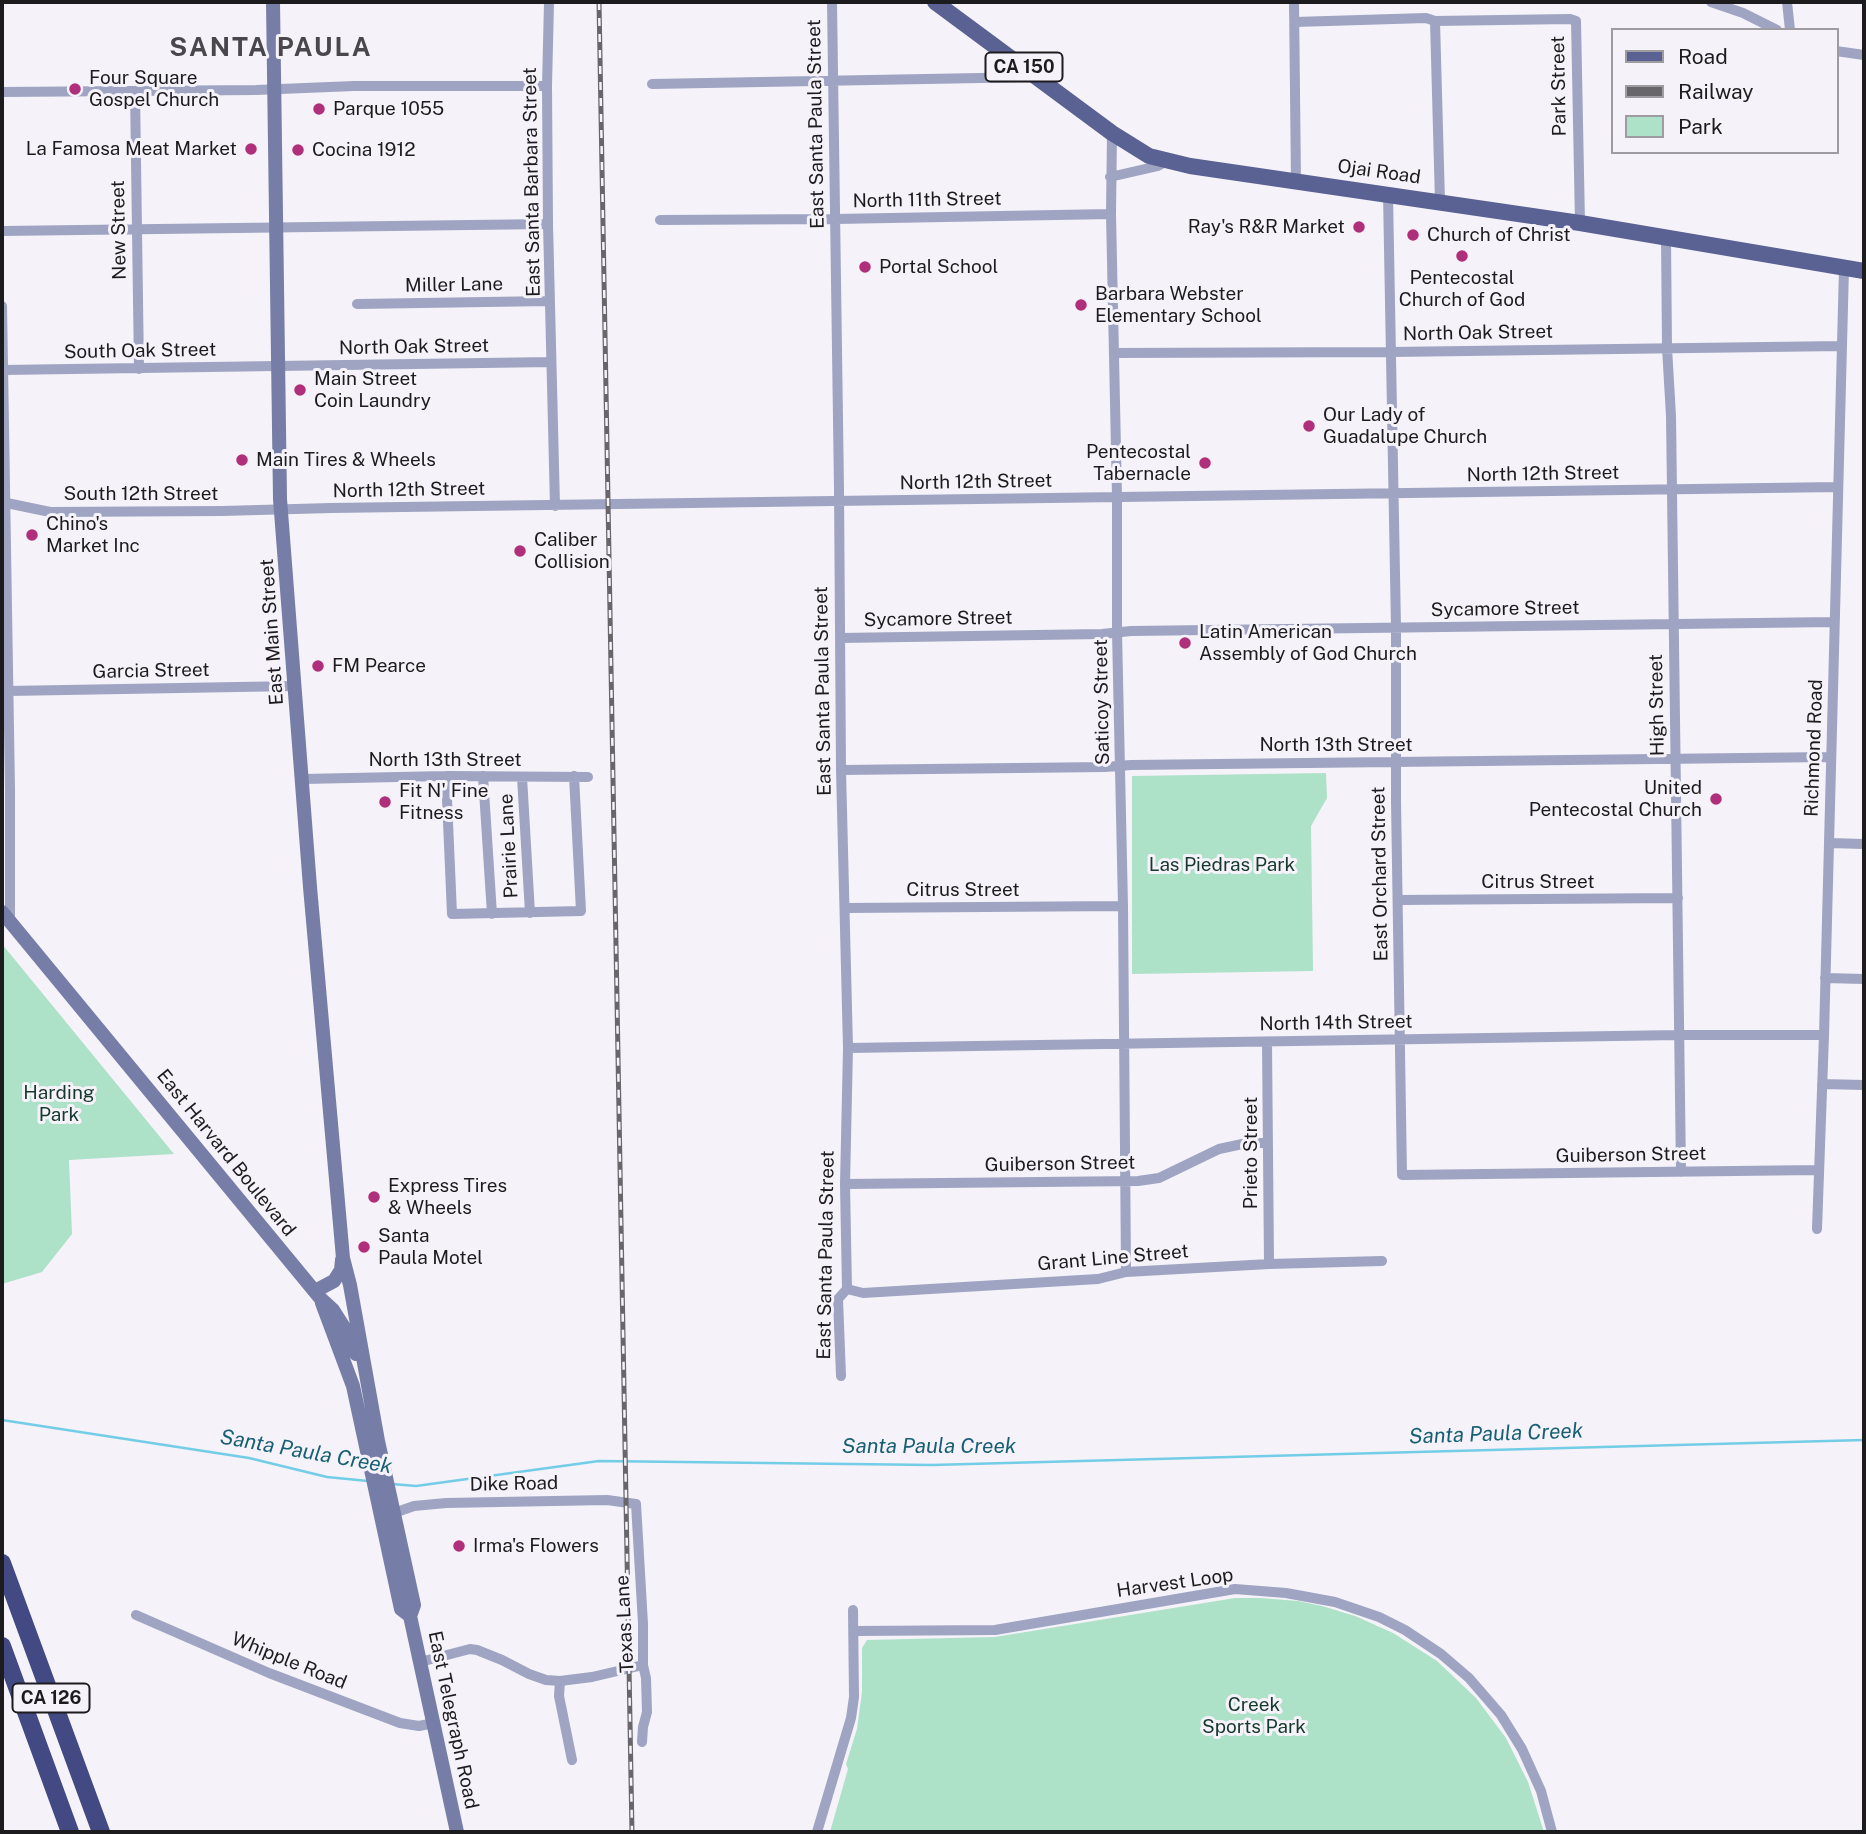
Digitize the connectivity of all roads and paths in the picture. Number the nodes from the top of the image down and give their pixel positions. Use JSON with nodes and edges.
{"nodes":[{"id":1,"x":274,"y":2,"type":"edge"},
{"id":2,"x":549,"y":2,"type":"edge"},
{"id":3,"x":832,"y":2,"type":"edge"},
{"id":4,"x":935,"y":2,"type":"edge"},
{"id":5,"x":1294,"y":2,"type":"edge"},
{"id":6,"x":1711,"y":2,"type":"edge"},
{"id":7,"x":1787,"y":2,"type":"edge"},
{"id":8,"x":1435,"y":21,"type":"junction"},
{"id":9,"x":1295,"y":22,"type":"junction"},
{"id":10,"x":1773,"y":28,"type":"edge"},
{"id":11,"x":1790,"y":28,"type":"edge"},
{"id":12,"x":1838,"y":51,"type":"edge"},
{"id":13,"x":1864,"y":55,"type":"edge"},
{"id":14,"x":1039,"y":77,"type":"junction"},
{"id":15,"x":833,"y":80,"type":"junction"},
{"id":16,"x":652,"y":84,"type":"dead end"},
{"id":17,"x":547,"y":86,"type":"junction"},
{"id":18,"x":274,"y":89,"type":"junction"},
{"id":19,"x":135,"y":91,"type":"junction"},
{"id":20,"x":2,"y":92,"type":"edge"},
{"id":21,"x":1112,"y":133,"type":"junction"},
{"id":22,"x":1167,"y":161,"type":"junction"},
{"id":23,"x":1110,"y":177,"type":"junction"},
{"id":24,"x":1296,"y":182,"type":"junction"},
{"id":25,"x":1388,"y":194,"type":"junction"},
{"id":26,"x":1440,"y":202,"type":"junction"},
{"id":27,"x":1111,"y":214,"type":"junction"},
{"id":28,"x":835,"y":219,"type":"junction"},
{"id":29,"x":660,"y":220,"type":"dead end"},
{"id":30,"x":1580,"y":223,"type":"junction"},
{"id":31,"x":548,"y":224,"type":"junction"},
{"id":32,"x":276,"y":228,"type":"junction"},
{"id":33,"x":137,"y":229,"type":"junction"},
{"id":34,"x":2,"y":231,"type":"edge"},
{"id":35,"x":1666,"y":237,"type":"junction"},
{"id":36,"x":1844,"y":268,"type":"junction"},
{"id":37,"x":1864,"y":271,"type":"edge"},
{"id":38,"x":550,"y":302,"type":"junction"},
{"id":39,"x":357,"y":304,"type":"dead end"},
{"id":40,"x":2,"y":306,"type":"edge"},
{"id":41,"x":1842,"y":346,"type":"junction"},
{"id":42,"x":1667,"y":348,"type":"junction"},
{"id":43,"x":1391,"y":352,"type":"junction"},
{"id":44,"x":1114,"y":354,"type":"junction"},
{"id":45,"x":551,"y":362,"type":"junction"},
{"id":46,"x":278,"y":366,"type":"junction"},
{"id":47,"x":139,"y":369,"type":"junction"},
{"id":48,"x":3,"y":370,"type":"edge"},
{"id":49,"x":1838,"y":487,"type":"junction"},
{"id":50,"x":1671,"y":490,"type":"junction"},
{"id":51,"x":1394,"y":494,"type":"junction"},
{"id":52,"x":1117,"y":498,"type":"junction"},
{"id":53,"x":3,"y":502,"type":"edge"},
{"id":54,"x":839,"y":502,"type":"junction"},
{"id":55,"x":555,"y":506,"type":"junction"},
{"id":56,"x":282,"y":510,"type":"junction"},
{"id":57,"x":1834,"y":622,"type":"junction"},
{"id":58,"x":1673,"y":624,"type":"junction"},
{"id":59,"x":1396,"y":628,"type":"junction"},
{"id":60,"x":1117,"y":632,"type":"junction"},
{"id":61,"x":840,"y":638,"type":"junction"},
{"id":62,"x":5,"y":677,"type":"edge"},
{"id":63,"x":295,"y":686,"type":"junction"},
{"id":64,"x":8,"y":691,"type":"junction"},
{"id":65,"x":1831,"y":757,"type":"junction"},
{"id":66,"x":1675,"y":758,"type":"junction"},
{"id":67,"x":1397,"y":762,"type":"junction"},
{"id":68,"x":1120,"y":765,"type":"junction"},
{"id":69,"x":841,"y":771,"type":"junction"},
{"id":70,"x":446,"y":776,"type":"junction"},
{"id":71,"x":483,"y":776,"type":"junction"},
{"id":72,"x":574,"y":776,"type":"junction"},
{"id":73,"x":522,"y":777,"type":"junction"},
{"id":74,"x":588,"y":777,"type":"dead end"},
{"id":75,"x":303,"y":779,"type":"junction"},
{"id":76,"x":6,"y":781,"type":"edge"},
{"id":77,"x":1829,"y":843,"type":"junction"},
{"id":78,"x":1864,"y":844,"type":"edge"},
{"id":79,"x":1678,"y":898,"type":"junction"},
{"id":80,"x":1398,"y":900,"type":"junction"},
{"id":81,"x":1123,"y":906,"type":"junction"},
{"id":82,"x":845,"y":908,"type":"junction"},
{"id":83,"x":492,"y":914,"type":"junction"},
{"id":84,"x":530,"y":914,"type":"junction"},
{"id":85,"x":6,"y":917,"type":"edge"},
{"id":86,"x":1825,"y":978,"type":"junction"},
{"id":87,"x":1864,"y":979,"type":"edge"},
{"id":88,"x":1679,"y":1035,"type":"junction"},
{"id":89,"x":1824,"y":1035,"type":"junction"},
{"id":90,"x":1399,"y":1040,"type":"junction"},
{"id":91,"x":1267,"y":1042,"type":"junction"},
{"id":92,"x":1124,"y":1044,"type":"junction"},
{"id":93,"x":848,"y":1048,"type":"junction"},
{"id":94,"x":1822,"y":1084,"type":"junction"},
{"id":95,"x":1864,"y":1085,"type":"edge"},
{"id":96,"x":1268,"y":1143,"type":"junction"},
{"id":97,"x":1818,"y":1170,"type":"junction"},
{"id":98,"x":1681,"y":1172,"type":"junction"},
{"id":99,"x":1402,"y":1175,"type":"joint"},
{"id":100,"x":1124,"y":1181,"type":"junction"},
{"id":101,"x":845,"y":1184,"type":"junction"},
{"id":102,"x":1817,"y":1228,"type":"dead end"},
{"id":103,"x":343,"y":1258,"type":"junction"},
{"id":104,"x":1382,"y":1261,"type":"dead end"},
{"id":105,"x":1269,"y":1264,"type":"junction"},
{"id":106,"x":1126,"y":1272,"type":"junction"},
{"id":107,"x":847,"y":1289,"type":"junction"},
{"id":108,"x":318,"y":1295,"type":"junction"},
{"id":109,"x":356,"y":1319,"type":"joint"},
{"id":110,"x":841,"y":1376,"type":"dead end"},
{"id":111,"x":372,"y":1442,"type":"junction"},
{"id":112,"x":636,"y":1504,"type":"joint"},
{"id":113,"x":389,"y":1507,"type":"junction"},
{"id":114,"x":2,"y":1563,"type":"edge"},
{"id":115,"x":853,"y":1610,"type":"dead end"},
{"id":116,"x":136,"y":1615,"type":"dead end"},
{"id":117,"x":855,"y":1631,"type":"junction"},
{"id":118,"x":2,"y":1646,"type":"edge"},
{"id":119,"x":420,"y":1662,"type":"junction"},
{"id":120,"x":643,"y":1665,"type":"junction"},
{"id":121,"x":559,"y":1681,"type":"junction"},
{"id":122,"x":434,"y":1723,"type":"junction"},
{"id":123,"x":642,"y":1742,"type":"dead end"},
{"id":124,"x":572,"y":1760,"type":"dead end"},
{"id":125,"x":70,"y":1832,"type":"edge"},
{"id":126,"x":101,"y":1832,"type":"edge"},
{"id":127,"x":457,"y":1832,"type":"edge"},
{"id":128,"x":817,"y":1832,"type":"edge"},
{"id":129,"x":1552,"y":1832,"type":"edge"}],
"edges":[{"from":1,"to":18,"type":"street","name":"East Main Street"},
{"from":2,"to":17,"type":"street","name":"East Santa Barbara Street"},
{"from":3,"to":15,"type":"street","name":"East Santa Paula Street"},
{"from":4,"to":14,"type":"main road","name":"Ojai Road","number":"CA 150"},
{"from":5,"to":9,"type":"street"},
{"from":6,"to":10,"type":"street"},
{"from":7,"to":11,"type":"street"},
{"from":8,"to":9,"type":"street","name":"Park Street"},
{"from":8,"to":26,"type":"street"},
{"from":8,"to":30,"type":"street","name":"Park Street"},
{"from":9,"to":24,"type":"street"},
{"from":12,"to":13,"type":"street"},
{"from":14,"to":15,"type":"street"},
{"from":14,"to":21,"type":"main road","name":"Ojai Road","number":"CA 150"},
{"from":15,"to":16,"type":"street"},
{"from":15,"to":28,"type":"street","name":"East Santa Paula Street"},
{"from":17,"to":18,"type":"street"},
{"from":17,"to":31,"type":"street","name":"East Santa Barbara Street"},
{"from":18,"to":19,"type":"street"},
{"from":18,"to":32,"type":"street","name":"East Main Street"},
{"from":19,"to":20,"type":"street"},
{"from":19,"to":33,"type":"street","name":"New Street"},
{"from":21,"to":22,"type":"main road","name":"Ojai Road","number":"CA 150"},
{"from":21,"to":23,"type":"street","name":"Saticoy Street"},
{"from":22,"to":23,"type":"street"},
{"from":22,"to":24,"type":"main road","name":"Ojai Road","number":"CA 150"},
{"from":23,"to":27,"type":"street","name":"Saticoy Street"},
{"from":24,"to":25,"type":"main road","name":"Ojai Road","number":"CA 150"},
{"from":25,"to":26,"type":"main road","name":"Ojai Road","number":"CA 150"},
{"from":25,"to":43,"type":"street","name":"East Orchard Street"},
{"from":26,"to":30,"type":"main road","name":"Ojai Road","number":"CA 150"},
{"from":27,"to":28,"type":"street","name":"North 11th Street"},
{"from":27,"to":44,"type":"street","name":"Saticoy Street"},
{"from":28,"to":29,"type":"street","name":"North 11th Street"},
{"from":28,"to":54,"type":"street","name":"East Santa Paula Street"},
{"from":30,"to":35,"type":"main road","name":"Ojai Road","number":"CA 150"},
{"from":31,"to":32,"type":"street"},
{"from":31,"to":38,"type":"street","name":"East Santa Barbara Street"},
{"from":32,"to":33,"type":"street"},
{"from":32,"to":46,"type":"street","name":"East Main Street"},
{"from":33,"to":34,"type":"street"},
{"from":33,"to":47,"type":"street","name":"New Street"},
{"from":35,"to":36,"type":"main road","name":"Ojai Road","number":"CA 150"},
{"from":35,"to":42,"type":"street","name":"High Street"},
{"from":36,"to":37,"type":"main road","name":"Ojai Road","number":"CA 150"},
{"from":36,"to":41,"type":"street","name":"Richmond Road"},
{"from":38,"to":39,"type":"street","name":"Miller Lane"},
{"from":38,"to":45,"type":"street","name":"East Santa Barbara Street"},
{"from":40,"to":48,"type":"street"},
{"from":41,"to":42,"type":"street","name":"North Oak Street"},
{"from":41,"to":49,"type":"street","name":"Richmond Road"},
{"from":42,"to":43,"type":"street","name":"North Oak Street"},
{"from":42,"to":50,"type":"street","name":"High Street"},
{"from":43,"to":44,"type":"street","name":"North Oak Street"},
{"from":43,"to":51,"type":"street","name":"East Orchard Street"},
{"from":44,"to":52,"type":"street","name":"Saticoy Street"},
{"from":45,"to":46,"type":"street","name":"North Oak Street"},
{"from":45,"to":55,"type":"street","name":"East Santa Barbara Street"},
{"from":46,"to":47,"type":"street","name":"South Oak Street"},
{"from":46,"to":56,"type":"street","name":"East Main Street"},
{"from":47,"to":48,"type":"street","name":"South Oak Street"},
{"from":48,"to":53,"type":"street"},
{"from":49,"to":50,"type":"street","name":"North 12th Street"},
{"from":49,"to":57,"type":"street","name":"Richmond Road"},
{"from":50,"to":51,"type":"street","name":"North 12th Street"},
{"from":50,"to":58,"type":"street","name":"High Street"},
{"from":51,"to":52,"type":"street","name":"North 12th Street"},
{"from":51,"to":59,"type":"street","name":"East Orchard Street"},
{"from":52,"to":54,"type":"street","name":"North 12th Street"},
{"from":52,"to":60,"type":"street","name":"Saticoy Street"},
{"from":53,"to":56,"type":"street","name":"South 12th Street"},
{"from":53,"to":62,"type":"street"},
{"from":54,"to":55,"type":"street","name":"North 12th Street"},
{"from":54,"to":61,"type":"street","name":"East Santa Paula Street"},
{"from":55,"to":56,"type":"street","name":"North 12th Street"},
{"from":56,"to":63,"type":"street","name":"East Main Street"},
{"from":57,"to":58,"type":"street","name":"Sycamore Street"},
{"from":57,"to":65,"type":"street","name":"Richmond Road"},
{"from":58,"to":59,"type":"street","name":"Sycamore Street"},
{"from":58,"to":66,"type":"street","name":"High Street"},
{"from":59,"to":60,"type":"street","name":"Sycamore Street"},
{"from":59,"to":67,"type":"street","name":"East Orchard Street"},
{"from":60,"to":61,"type":"street","name":"Sycamore Street"},
{"from":60,"to":68,"type":"street","name":"Saticoy Street"},
{"from":61,"to":69,"type":"street","name":"East Santa Paula Street"},
{"from":62,"to":64,"type":"street"},
{"from":63,"to":64,"type":"street","name":"Garcia Street"},
{"from":63,"to":75,"type":"street","name":"East Main Street"},
{"from":64,"to":76,"type":"street"},
{"from":65,"to":66,"type":"street","name":"North 13th Street"},
{"from":65,"to":77,"type":"street","name":"Richmond Road"},
{"from":66,"to":67,"type":"street","name":"North 13th Street"},
{"from":66,"to":79,"type":"street","name":"High Street"},
{"from":67,"to":68,"type":"street","name":"North 13th Street"},
{"from":67,"to":80,"type":"street","name":"East Orchard Street"},
{"from":68,"to":69,"type":"street","name":"North 13th Street"},
{"from":68,"to":81,"type":"street","name":"Saticoy Street"},
{"from":69,"to":82,"type":"street","name":"East Santa Paula Street"},
{"from":70,"to":71,"type":"street","name":"North 13th Street"},
{"from":70,"to":75,"type":"street","name":"North 13th Street"},
{"from":70,"to":83,"type":"street"},
{"from":71,"to":73,"type":"street","name":"North 13th Street"},
{"from":71,"to":83,"type":"street"},
{"from":72,"to":73,"type":"street","name":"North 13th Street"},
{"from":72,"to":74,"type":"street","name":"North 13th Street"},
{"from":72,"to":84,"type":"street"},
{"from":73,"to":84,"type":"street","name":"Prairie Lane"},
{"from":75,"to":103,"type":"street","name":"East Main Street"},
{"from":76,"to":85,"type":"street"},
{"from":77,"to":78,"type":"street"},
{"from":77,"to":86,"type":"street","name":"Richmond Road"},
{"from":79,"to":80,"type":"street","name":"Citrus Street"},
{"from":79,"to":88,"type":"street","name":"High Street"},
{"from":80,"to":90,"type":"street","name":"East Orchard Street"},
{"from":81,"to":82,"type":"street","name":"Citrus Street"},
{"from":81,"to":92,"type":"street","name":"Saticoy Street"},
{"from":82,"to":93,"type":"street","name":"East Santa Paula Street"},
{"from":83,"to":84,"type":"street"},
{"from":85,"to":108,"type":"street","name":"East Harvard Boulevard"},
{"from":86,"to":87,"type":"street"},
{"from":86,"to":89,"type":"street","name":"Richmond Road"},
{"from":88,"to":89,"type":"street","name":"North 14th Street"},
{"from":88,"to":90,"type":"street","name":"North 14th Street"},
{"from":88,"to":98,"type":"street","name":"High Street"},
{"from":89,"to":94,"type":"street","name":"Richmond Road"},
{"from":90,"to":91,"type":"street","name":"North 14th Street"},
{"from":90,"to":99,"type":"street","name":"East Orchard Street"},
{"from":91,"to":92,"type":"street","name":"North 14th Street"},
{"from":91,"to":96,"type":"street","name":"Prieto Street"},
{"from":92,"to":93,"type":"street","name":"North 14th Street"},
{"from":92,"to":100,"type":"street","name":"Saticoy Street"},
{"from":93,"to":101,"type":"street","name":"East Santa Paula Street"},
{"from":94,"to":95,"type":"street"},
{"from":94,"to":97,"type":"street","name":"Richmond Road"},
{"from":96,"to":100,"type":"street","name":"Guiberson Street"},
{"from":96,"to":105,"type":"street","name":"Prieto Street"},
{"from":97,"to":98,"type":"street","name":"Guiberson Street"},
{"from":97,"to":102,"type":"street","name":"Richmond Road"},
{"from":98,"to":99,"type":"street","name":"Guiberson Street"},
{"from":100,"to":101,"type":"street","name":"Guiberson Street"},
{"from":100,"to":106,"type":"street","name":"Saticoy Street"},
{"from":101,"to":107,"type":"street","name":"East Santa Paula Street"},
{"from":103,"to":108,"type":"street"},
{"from":103,"to":109,"type":"street","name":"East Main Street"},
{"from":104,"to":105,"type":"street","name":"Grant Line Street"},
{"from":105,"to":106,"type":"street","name":"Grant Line Street"},
{"from":106,"to":107,"type":"street","name":"Grant Line Street"},
{"from":107,"to":110,"type":"street","name":"East Santa Paula Street"},
{"from":108,"to":111,"type":"street","name":"East Harvard Boulevard"},
{"from":109,"to":111,"type":"street","name":"East Telegraph Road"},
{"from":111,"to":113,"type":"street","name":"East Telegraph Road"},
{"from":112,"to":113,"type":"street","name":"Dike Road"},
{"from":112,"to":120,"type":"street","name":"Texas Lane"},
{"from":113,"to":119,"type":"street","name":"East Telegraph Road"},
{"from":114,"to":126,"type":"highway","number":"CA 126"},
{"from":115,"to":117,"type":"street"},
{"from":116,"to":122,"type":"street","name":"Whipple Road"},
{"from":117,"to":128,"type":"street"},
{"from":117,"to":129,"type":"street","name":"Harvest Loop"},
{"from":118,"to":125,"type":"highway","number":"CA 126"},
{"from":119,"to":121,"type":"street"},
{"from":119,"to":122,"type":"street","name":"East Telegraph Road"},
{"from":120,"to":121,"type":"street"},
{"from":120,"to":123,"type":"street","name":"Texas Lane"},
{"from":121,"to":124,"type":"street"},
{"from":122,"to":127,"type":"street","name":"East Telegraph Road"}]}
